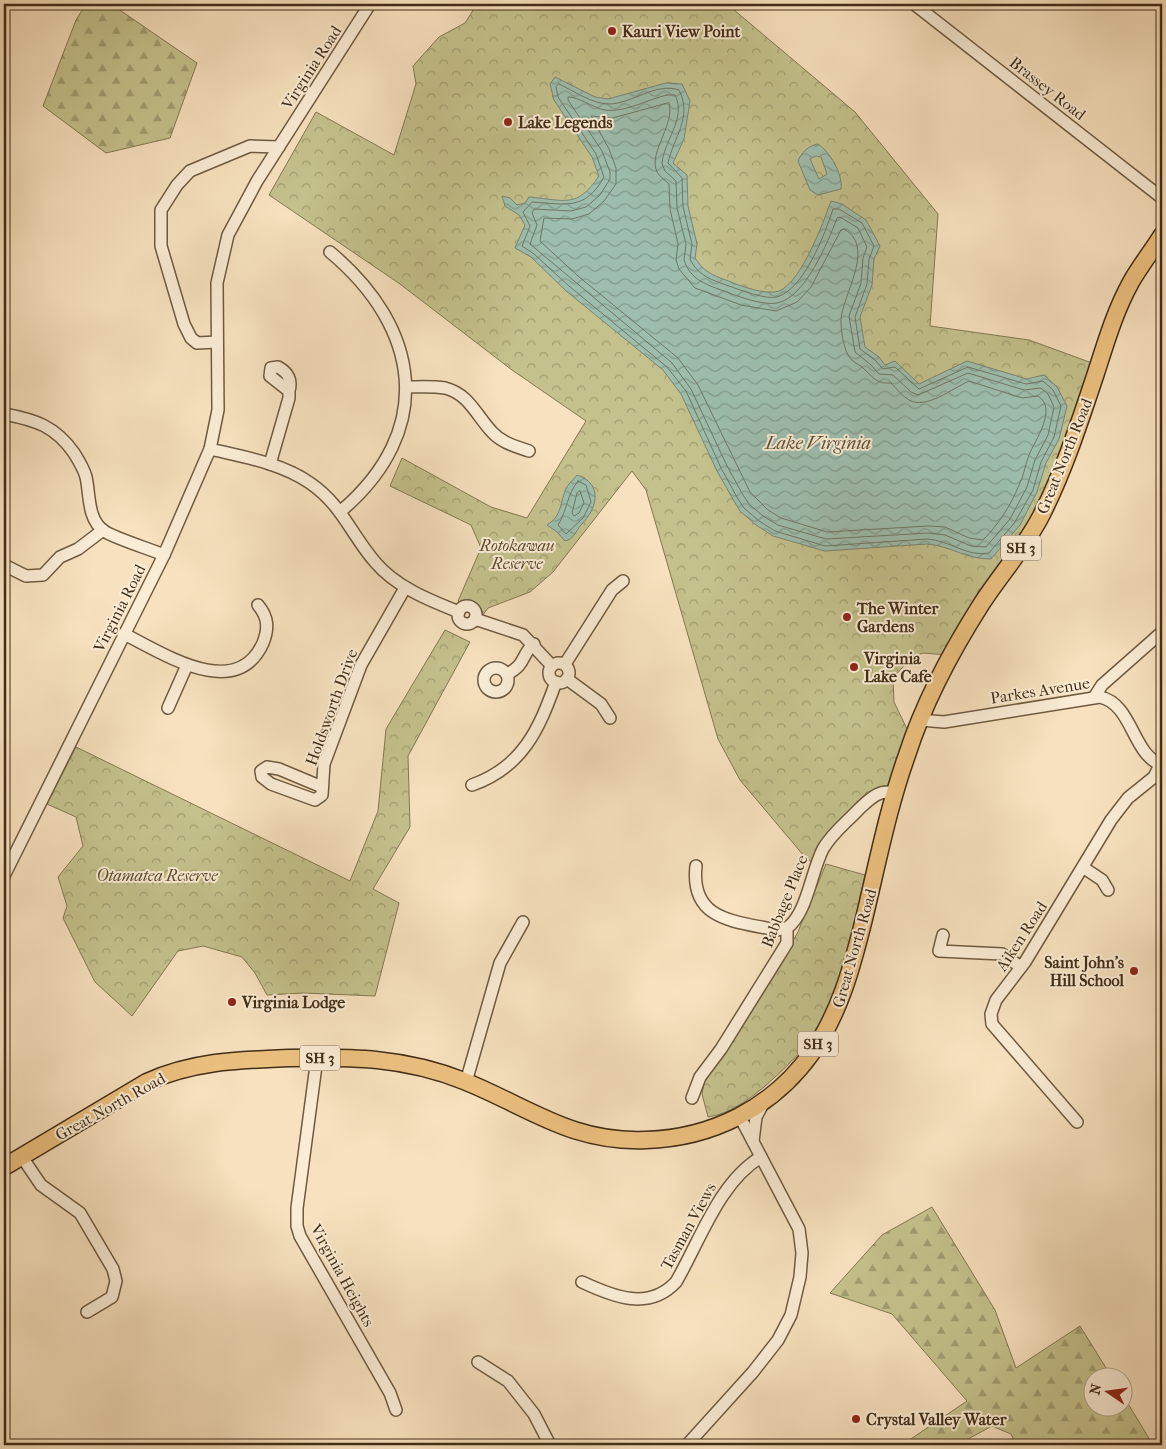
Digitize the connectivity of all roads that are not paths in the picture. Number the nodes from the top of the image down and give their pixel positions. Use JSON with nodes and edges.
{"nodes":[{"id":1,"x":370,"y":4,"type":"edge"},
{"id":2,"x":914,"y":4,"type":"edge"},
{"id":3,"x":279,"y":147,"type":"junction"},
{"id":4,"x":1162,"y":198,"type":"edge"},
{"id":5,"x":1162,"y":236,"type":"edge"},
{"id":6,"x":330,"y":252,"type":"dead end"},
{"id":7,"x":217,"y":342,"type":"junction"},
{"id":8,"x":406,"y":387,"type":"junction"},
{"id":9,"x":289,"y":391,"type":"dead end"},
{"id":10,"x":4,"y":414,"type":"edge"},
{"id":11,"x":210,"y":449,"type":"junction"},
{"id":12,"x":529,"y":451,"type":"dead end"},
{"id":13,"x":270,"y":464,"type":"junction"},
{"id":14,"x":341,"y":511,"type":"junction"},
{"id":15,"x":103,"y":530,"type":"junction"},
{"id":16,"x":164,"y":554,"type":"junction"},
{"id":17,"x":4,"y":565,"type":"edge"},
{"id":18,"x":623,"y":581,"type":"dead end"},
{"id":19,"x":405,"y":588,"type":"junction"},
{"id":20,"x":258,"y":605,"type":"dead end"},
{"id":21,"x":1162,"y":632,"type":"edge"},
{"id":22,"x":124,"y":634,"type":"junction"},
{"id":23,"x":534,"y":644,"type":"junction"},
{"id":24,"x":565,"y":664,"type":"junction"},
{"id":25,"x":187,"y":665,"type":"junction"},
{"id":26,"x":552,"y":666,"type":"junction"},
{"id":27,"x":507,"y":674,"type":"dead end"},
{"id":28,"x":562,"y":680,"type":"junction"},
{"id":29,"x":1095,"y":696,"type":"junction"},
{"id":30,"x":168,"y":708,"type":"dead end"},
{"id":31,"x":610,"y":718,"type":"dead end"},
{"id":32,"x":920,"y":720,"type":"junction"},
{"id":33,"x":1161,"y":765,"type":"edge"},
{"id":34,"x":472,"y":785,"type":"dead end"},
{"id":35,"x":317,"y":786,"type":"junction"},
{"id":36,"x":895,"y":793,"type":"junction"},
{"id":37,"x":696,"y":866,"type":"dead end"},
{"id":38,"x":1084,"y":868,"type":"junction"},
{"id":39,"x":4,"y":876,"type":"edge"},
{"id":40,"x":1108,"y":890,"type":"dead end"},
{"id":41,"x":523,"y":922,"type":"dead end"},
{"id":42,"x":787,"y":928,"type":"junction"},
{"id":43,"x":942,"y":935,"type":"dead end"},
{"id":44,"x":1021,"y":967,"type":"junction"},
{"id":45,"x":317,"y":1058,"type":"junction"},
{"id":46,"x":466,"y":1082,"type":"junction"},
{"id":47,"x":692,"y":1098,"type":"dead end"},
{"id":48,"x":764,"y":1102,"type":"junction"},
{"id":49,"x":740,"y":1117,"type":"junction"},
{"id":50,"x":1078,"y":1122,"type":"dead end"},
{"id":51,"x":753,"y":1142,"type":"junction"},
{"id":52,"x":22,"y":1157,"type":"junction"},
{"id":53,"x":761,"y":1157,"type":"junction"},
{"id":54,"x":4,"y":1167,"type":"edge"},
{"id":55,"x":582,"y":1282,"type":"dead end"},
{"id":56,"x":87,"y":1312,"type":"dead end"},
{"id":57,"x":478,"y":1362,"type":"dead end"},
{"id":58,"x":396,"y":1410,"type":"dead end"},
{"id":59,"x":550,"y":1445,"type":"edge"},
{"id":60,"x":687,"y":1445,"type":"edge"}],
"edges":[{"from":1,"to":3,"type":"street","name":"Virginia Road"},
{"from":2,"to":4,"type":"street","name":"Brassey Road"},
{"from":3,"to":7,"type":"street","name":"Virginia Road"},
{"from":3,"to":7,"type":"street"},
{"from":5,"to":32,"type":"highway","name":"Great North Road","number":"SH 3"},
{"from":6,"to":8,"type":"street"},
{"from":7,"to":11,"type":"street","name":"Virginia Road"},
{"from":8,"to":12,"type":"street"},
{"from":8,"to":14,"type":"street"},
{"from":9,"to":13,"type":"street"},
{"from":10,"to":15,"type":"street"},
{"from":11,"to":13,"type":"street"},
{"from":11,"to":16,"type":"street","name":"Virginia Road"},
{"from":13,"to":14,"type":"street"},
{"from":14,"to":19,"type":"street"},
{"from":15,"to":16,"type":"street"},
{"from":15,"to":17,"type":"street"},
{"from":16,"to":22,"type":"street","name":"Virginia Road"},
{"from":18,"to":24,"type":"street"},
{"from":19,"to":23,"type":"street"},
{"from":19,"to":35,"type":"street","name":"Holdsworth Drive"},
{"from":20,"to":25,"type":"street"},
{"from":21,"to":29,"type":"street"},
{"from":22,"to":25,"type":"street"},
{"from":22,"to":39,"type":"street","name":"Virginia Road"},
{"from":23,"to":26,"type":"street"},
{"from":23,"to":27,"type":"street"},
{"from":24,"to":26,"type":"street"},
{"from":24,"to":28,"type":"street"},
{"from":25,"to":30,"type":"street"},
{"from":26,"to":28,"type":"street"},
{"from":28,"to":31,"type":"street"},
{"from":28,"to":34,"type":"street"},
{"from":29,"to":32,"type":"street","name":"Parkes Avenue"},
{"from":29,"to":33,"type":"street","name":"Parkes Avenue"},
{"from":32,"to":36,"type":"highway","name":"Great North Road","number":"SH 3"},
{"from":33,"to":38,"type":"street","name":"Aiken Road"},
{"from":35,"to":35,"type":"street","name":"Holdsworth Drive"},
{"from":36,"to":42,"type":"street","name":"Babbage Place"},
{"from":36,"to":48,"type":"highway","name":"Great North Road","number":"SH 3"},
{"from":37,"to":42,"type":"street"},
{"from":38,"to":40,"type":"street"},
{"from":38,"to":44,"type":"street","name":"Aiken Road"},
{"from":41,"to":46,"type":"street"},
{"from":42,"to":47,"type":"street","name":"Babbage Place"},
{"from":43,"to":44,"type":"street"},
{"from":44,"to":50,"type":"street","name":"Aiken Road"},
{"from":45,"to":46,"type":"highway","name":"Great North Road","number":"SH 3"},
{"from":45,"to":52,"type":"highway","name":"Great North Road","number":"SH 3"},
{"from":45,"to":58,"type":"street","name":"Virginia Heights"},
{"from":46,"to":49,"type":"highway","name":"Great North Road","number":"SH 3"},
{"from":48,"to":49,"type":"highway","name":"Great North Road","number":"SH 3"},
{"from":48,"to":51,"type":"street"},
{"from":49,"to":51,"type":"street"},
{"from":51,"to":53,"type":"street"},
{"from":52,"to":54,"type":"highway","name":"Great North Road","number":"SH 3"},
{"from":52,"to":56,"type":"street"},
{"from":53,"to":55,"type":"street","name":"Tasman Views"},
{"from":53,"to":60,"type":"street"},
{"from":57,"to":59,"type":"street"}]}
